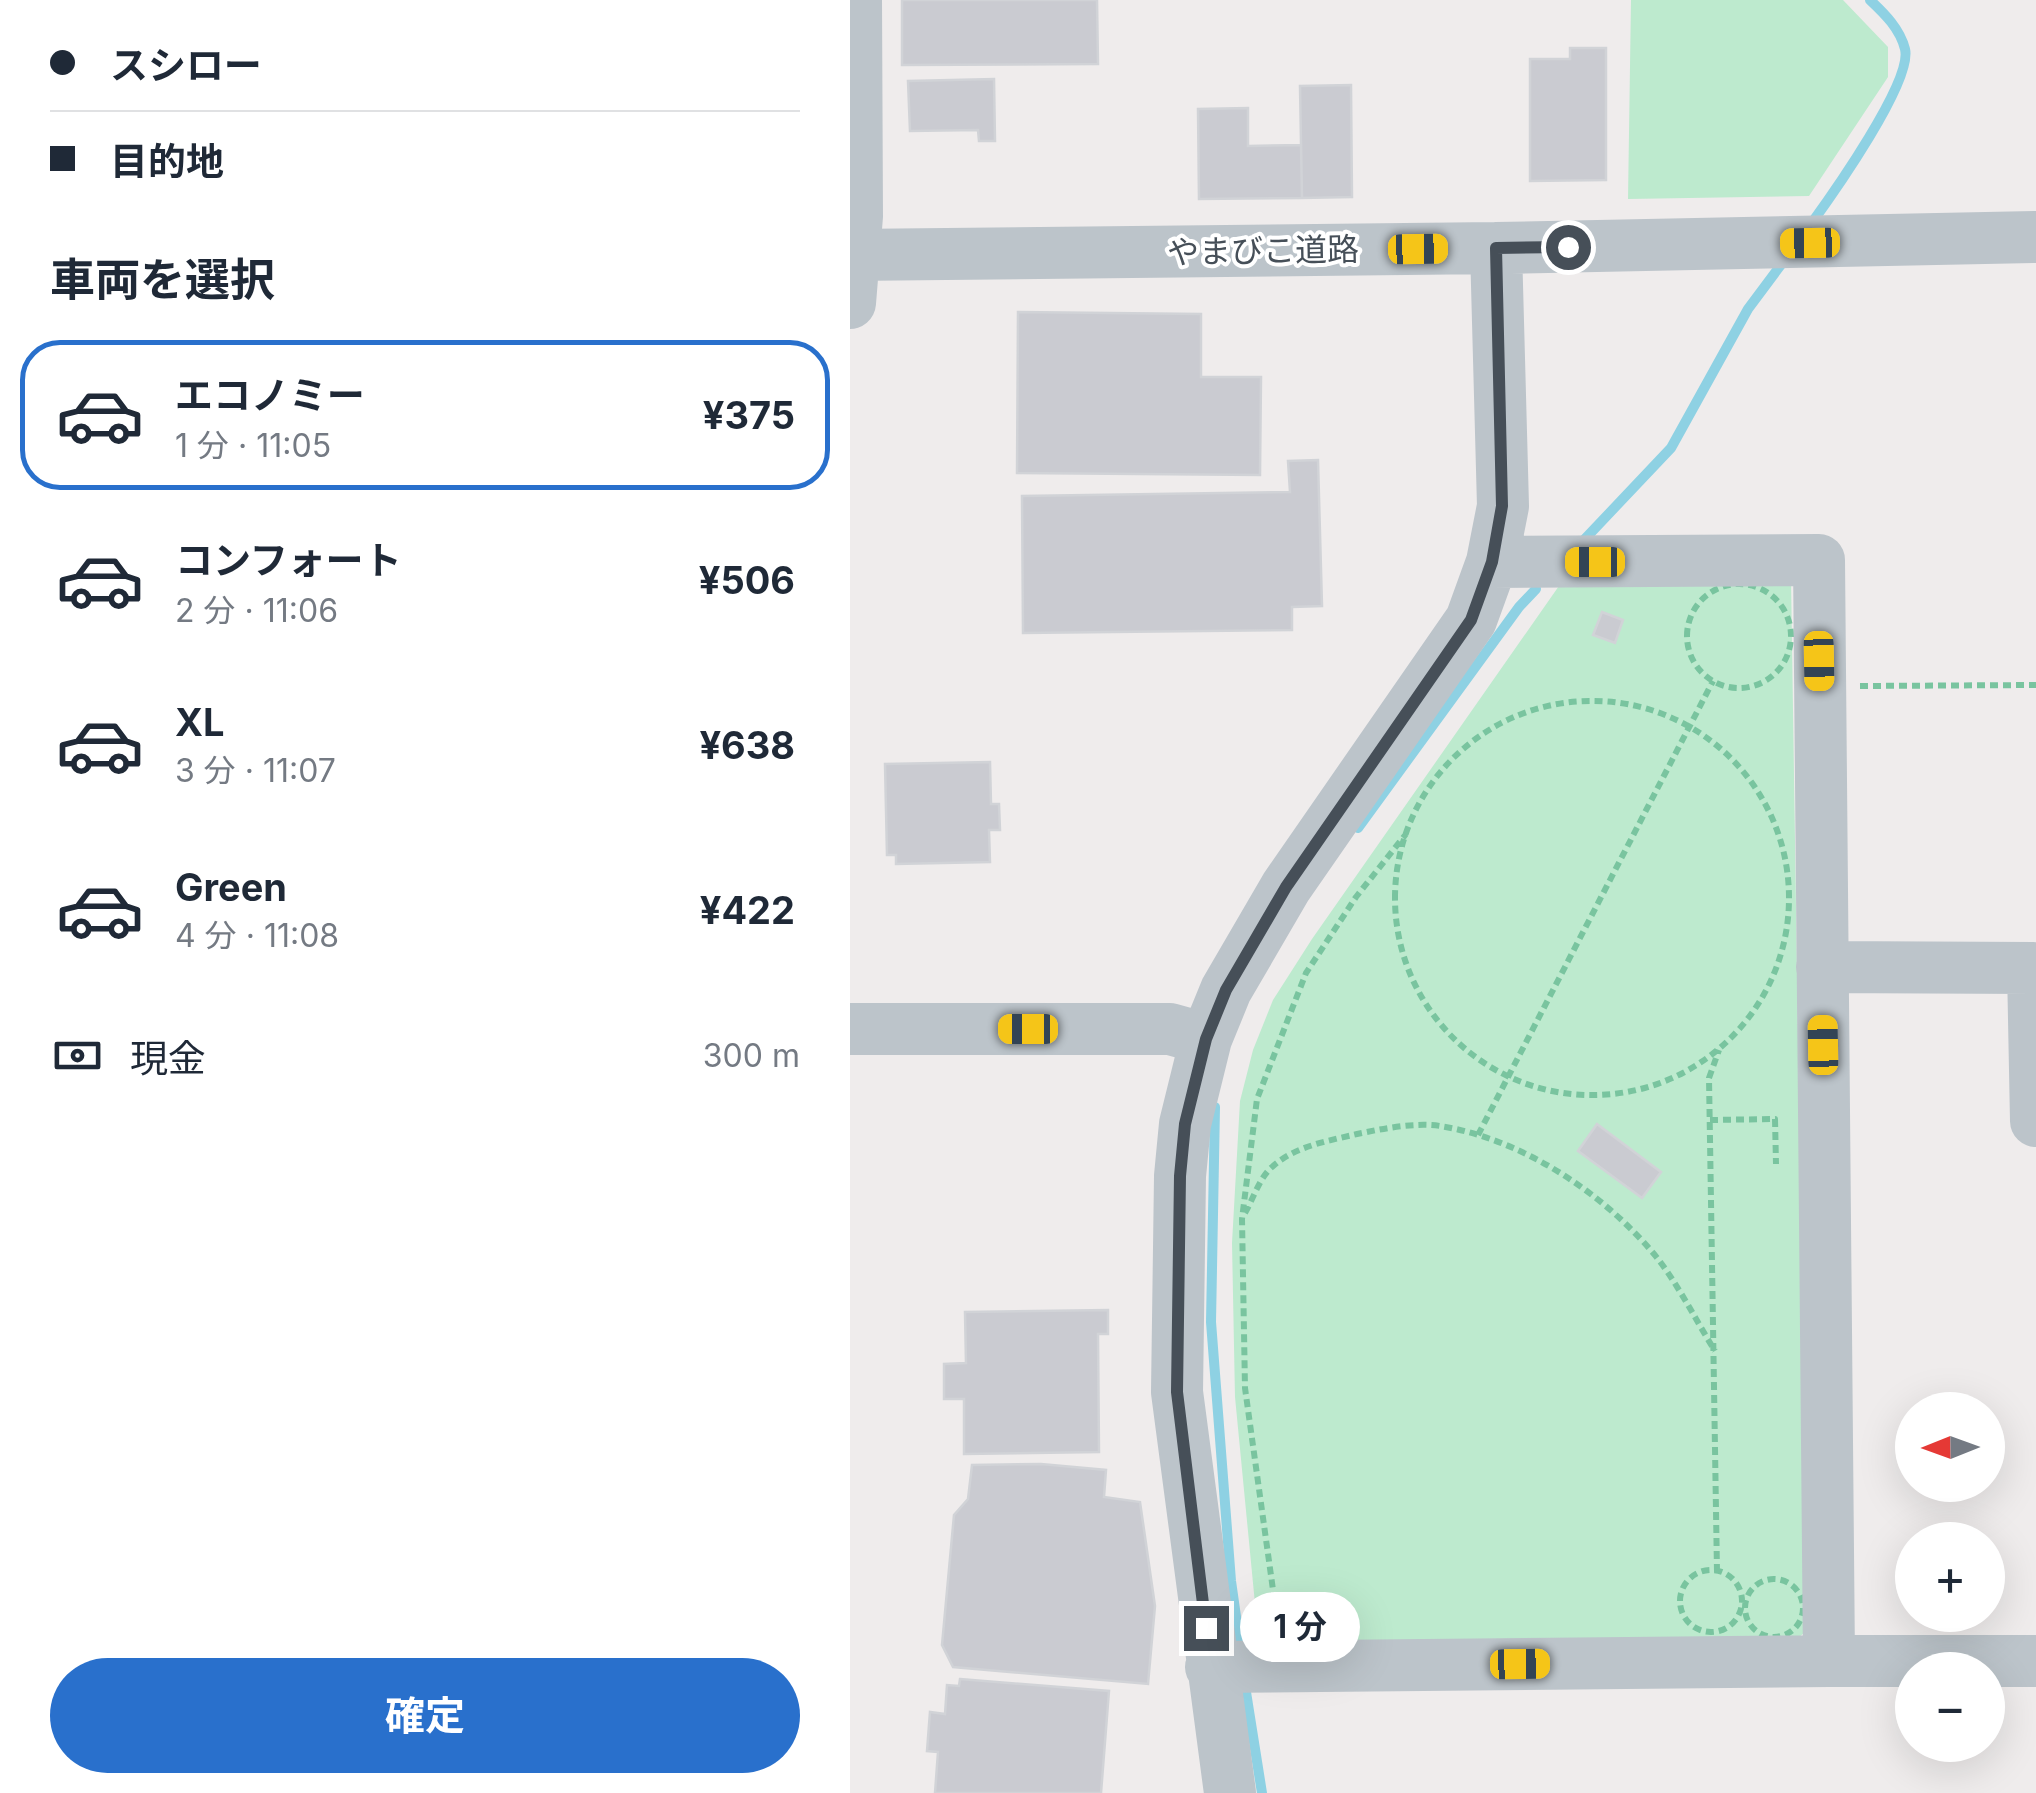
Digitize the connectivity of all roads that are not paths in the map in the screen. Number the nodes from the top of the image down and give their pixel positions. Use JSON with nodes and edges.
{"nodes":[{"id":1,"x":856,"y":0,"type":"edge"},
{"id":2,"x":2036,"y":237,"type":"edge"},
{"id":3,"x":1496,"y":248,"type":"junction"},
{"id":4,"x":851,"y":271,"type":"edge"},
{"id":5,"x":1492,"y":562,"type":"junction"},
{"id":6,"x":1822,"y":967,"type":"junction"},
{"id":7,"x":850,"y":1029,"type":"edge"},
{"id":8,"x":1206,"y":1039,"type":"junction"},
{"id":9,"x":2036,"y":1122,"type":"edge"},
{"id":10,"x":1829,"y":1660,"type":"junction"},
{"id":11,"x":2036,"y":1662,"type":"edge"},
{"id":12,"x":1211,"y":1667,"type":"junction"},
{"id":13,"x":1230,"y":1793,"type":"edge"}],
"edges":[{"from":1,"to":4,"type":"street"},
{"from":2,"to":3,"type":"street","name":"やまびこ道路"},
{"from":3,"to":4,"type":"street","name":"やまびこ道路"},
{"from":3,"to":5,"type":"street"},
{"from":5,"to":6,"type":"street"},
{"from":5,"to":8,"type":"street"},
{"from":6,"to":9,"type":"street"},
{"from":6,"to":10,"type":"street"},
{"from":7,"to":8,"type":"street"},
{"from":8,"to":12,"type":"street"},
{"from":10,"to":11,"type":"street"},
{"from":10,"to":12,"type":"street"},
{"from":12,"to":13,"type":"street"}]}
